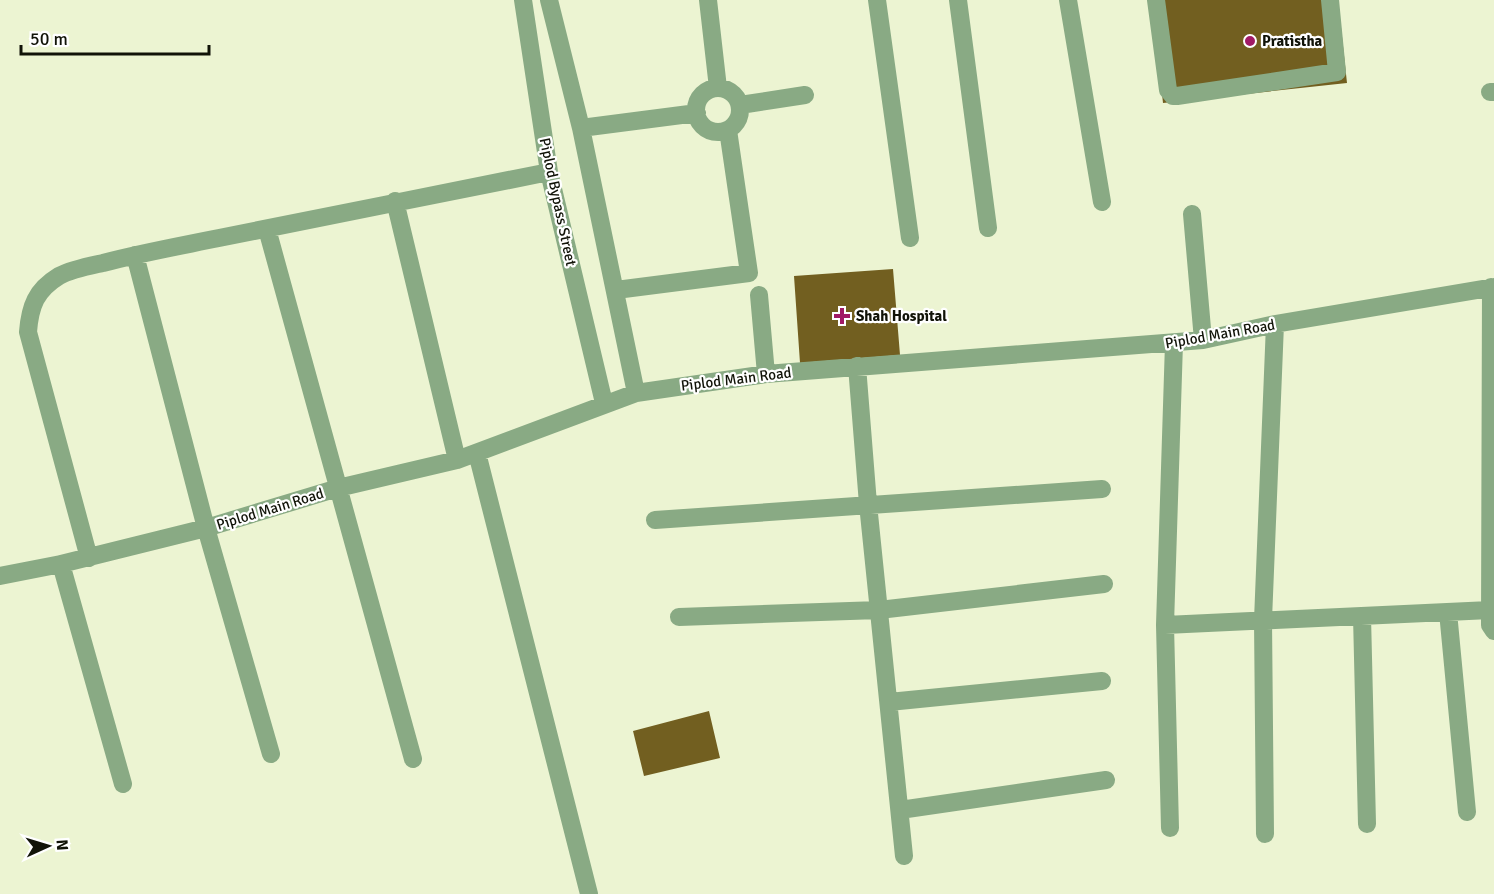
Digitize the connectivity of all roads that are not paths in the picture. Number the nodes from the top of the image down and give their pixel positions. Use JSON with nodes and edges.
{"nodes":[{"id":1,"x":523,"y":0,"type":"edge"},
{"id":2,"x":549,"y":0,"type":"edge"},
{"id":3,"x":708,"y":0,"type":"edge"},
{"id":4,"x":877,"y":0,"type":"edge"},
{"id":5,"x":958,"y":0,"type":"edge"},
{"id":6,"x":1068,"y":0,"type":"edge"},
{"id":7,"x":1156,"y":0,"type":"edge"},
{"id":8,"x":1330,"y":0,"type":"edge"},
{"id":9,"x":718,"y":88,"type":"junction"},
{"id":10,"x":805,"y":95,"type":"dead end"},
{"id":11,"x":740,"y":105,"type":"junction"},
{"id":12,"x":697,"y":113,"type":"junction"},
{"id":13,"x":581,"y":128,"type":"junction"},
{"id":14,"x":728,"y":130,"type":"junction"},
{"id":15,"x":549,"y":172,"type":"junction"},
{"id":16,"x":395,"y":201,"type":"junction"},
{"id":17,"x":1102,"y":202,"type":"dead end"},
{"id":18,"x":1192,"y":214,"type":"dead end"},
{"id":19,"x":988,"y":228,"type":"dead end"},
{"id":20,"x":267,"y":229,"type":"junction"},
{"id":21,"x":910,"y":238,"type":"dead end"},
{"id":22,"x":135,"y":255,"type":"junction"},
{"id":23,"x":1493,"y":287,"type":"edge"},
{"id":24,"x":616,"y":291,"type":"junction"},
{"id":25,"x":759,"y":295,"type":"dead end"},
{"id":26,"x":1275,"y":324,"type":"junction"},
{"id":27,"x":1203,"y":340,"type":"junction"},
{"id":28,"x":1174,"y":343,"type":"junction"},
{"id":29,"x":857,"y":366,"type":"junction"},
{"id":30,"x":766,"y":374,"type":"junction"},
{"id":31,"x":636,"y":393,"type":"junction"},
{"id":32,"x":604,"y":403,"type":"junction"},
{"id":33,"x":477,"y":453,"type":"junction"},
{"id":34,"x":457,"y":459,"type":"junction"},
{"id":35,"x":338,"y":488,"type":"junction"},
{"id":36,"x":1102,"y":489,"type":"dead end"},
{"id":37,"x":868,"y":504,"type":"junction"},
{"id":38,"x":655,"y":520,"type":"dead end"},
{"id":39,"x":206,"y":528,"type":"junction"},
{"id":40,"x":89,"y":558,"type":"junction"},
{"id":41,"x":61,"y":564,"type":"junction"},
{"id":42,"x":0,"y":576,"type":"edge"},
{"id":43,"x":1104,"y":584,"type":"dead end"},
{"id":44,"x":879,"y":610,"type":"junction"},
{"id":45,"x":1490,"y":610,"type":"junction"},
{"id":46,"x":1448,"y":612,"type":"junction"},
{"id":47,"x":1362,"y":616,"type":"junction"},
{"id":48,"x":679,"y":617,"type":"dead end"},
{"id":49,"x":1263,"y":620,"type":"junction"},
{"id":50,"x":1165,"y":625,"type":"junction"},
{"id":51,"x":1494,"y":631,"type":"edge"},
{"id":52,"x":1102,"y":681,"type":"dead end"},
{"id":53,"x":889,"y":702,"type":"junction"},
{"id":54,"x":271,"y":754,"type":"dead end"},
{"id":55,"x":413,"y":759,"type":"dead end"},
{"id":56,"x":1106,"y":780,"type":"dead end"},
{"id":57,"x":123,"y":784,"type":"dead end"},
{"id":58,"x":900,"y":810,"type":"junction"},
{"id":59,"x":1467,"y":812,"type":"dead end"},
{"id":60,"x":1367,"y":824,"type":"dead end"},
{"id":61,"x":1170,"y":828,"type":"dead end"},
{"id":62,"x":1265,"y":834,"type":"dead end"},
{"id":63,"x":904,"y":856,"type":"dead end"},
{"id":64,"x":589,"y":894,"type":"edge"}],
"edges":[{"from":1,"to":15,"type":"street","name":"Piplod Bypass Street"},
{"from":2,"to":13,"type":"street"},
{"from":3,"to":9,"type":"street"},
{"from":4,"to":21,"type":"street"},
{"from":5,"to":19,"type":"street"},
{"from":6,"to":17,"type":"street"},
{"from":7,"to":8,"type":"street"},
{"from":9,"to":11,"type":"street"},
{"from":9,"to":12,"type":"street"},
{"from":10,"to":11,"type":"street"},
{"from":11,"to":14,"type":"street"},
{"from":12,"to":13,"type":"street"},
{"from":12,"to":14,"type":"street"},
{"from":13,"to":24,"type":"street"},
{"from":14,"to":24,"type":"street"},
{"from":15,"to":16,"type":"street"},
{"from":15,"to":32,"type":"street","name":"Piplod Bypass Street"},
{"from":16,"to":20,"type":"street"},
{"from":16,"to":34,"type":"street"},
{"from":18,"to":27,"type":"street"},
{"from":20,"to":22,"type":"street"},
{"from":20,"to":35,"type":"street"},
{"from":22,"to":39,"type":"street"},
{"from":22,"to":40,"type":"street"},
{"from":23,"to":26,"type":"street","name":"Piplod Main Road"},
{"from":23,"to":45,"type":"street"},
{"from":24,"to":31,"type":"street"},
{"from":25,"to":30,"type":"street"},
{"from":26,"to":27,"type":"street","name":"Piplod Main Road"},
{"from":26,"to":49,"type":"street"},
{"from":27,"to":28,"type":"street","name":"Piplod Main Road"},
{"from":28,"to":29,"type":"street","name":"Piplod Main Road"},
{"from":28,"to":50,"type":"street"},
{"from":29,"to":30,"type":"street","name":"Piplod Main Road"},
{"from":29,"to":37,"type":"street"},
{"from":30,"to":31,"type":"street","name":"Piplod Main Road"},
{"from":31,"to":32,"type":"street","name":"Piplod Main Road"},
{"from":32,"to":33,"type":"street","name":"Piplod Main Road"},
{"from":33,"to":34,"type":"street","name":"Piplod Main Road"},
{"from":33,"to":64,"type":"street"},
{"from":34,"to":35,"type":"street","name":"Piplod Main Road"},
{"from":35,"to":39,"type":"street","name":"Piplod Main Road"},
{"from":35,"to":55,"type":"street"},
{"from":36,"to":37,"type":"street"},
{"from":37,"to":38,"type":"street"},
{"from":37,"to":44,"type":"street"},
{"from":39,"to":40,"type":"street","name":"Piplod Main Road"},
{"from":39,"to":54,"type":"street"},
{"from":40,"to":41,"type":"street","name":"Piplod Main Road"},
{"from":41,"to":42,"type":"street","name":"Piplod Main Road"},
{"from":41,"to":57,"type":"street"},
{"from":43,"to":44,"type":"street"},
{"from":44,"to":48,"type":"street"},
{"from":44,"to":53,"type":"street"},
{"from":45,"to":46,"type":"street"},
{"from":45,"to":51,"type":"street"},
{"from":46,"to":47,"type":"street"},
{"from":46,"to":59,"type":"street"},
{"from":47,"to":49,"type":"street"},
{"from":47,"to":60,"type":"street"},
{"from":49,"to":50,"type":"street"},
{"from":49,"to":62,"type":"street"},
{"from":50,"to":61,"type":"street"},
{"from":52,"to":53,"type":"street"},
{"from":53,"to":58,"type":"street"},
{"from":56,"to":58,"type":"street"},
{"from":58,"to":63,"type":"street"}]}
